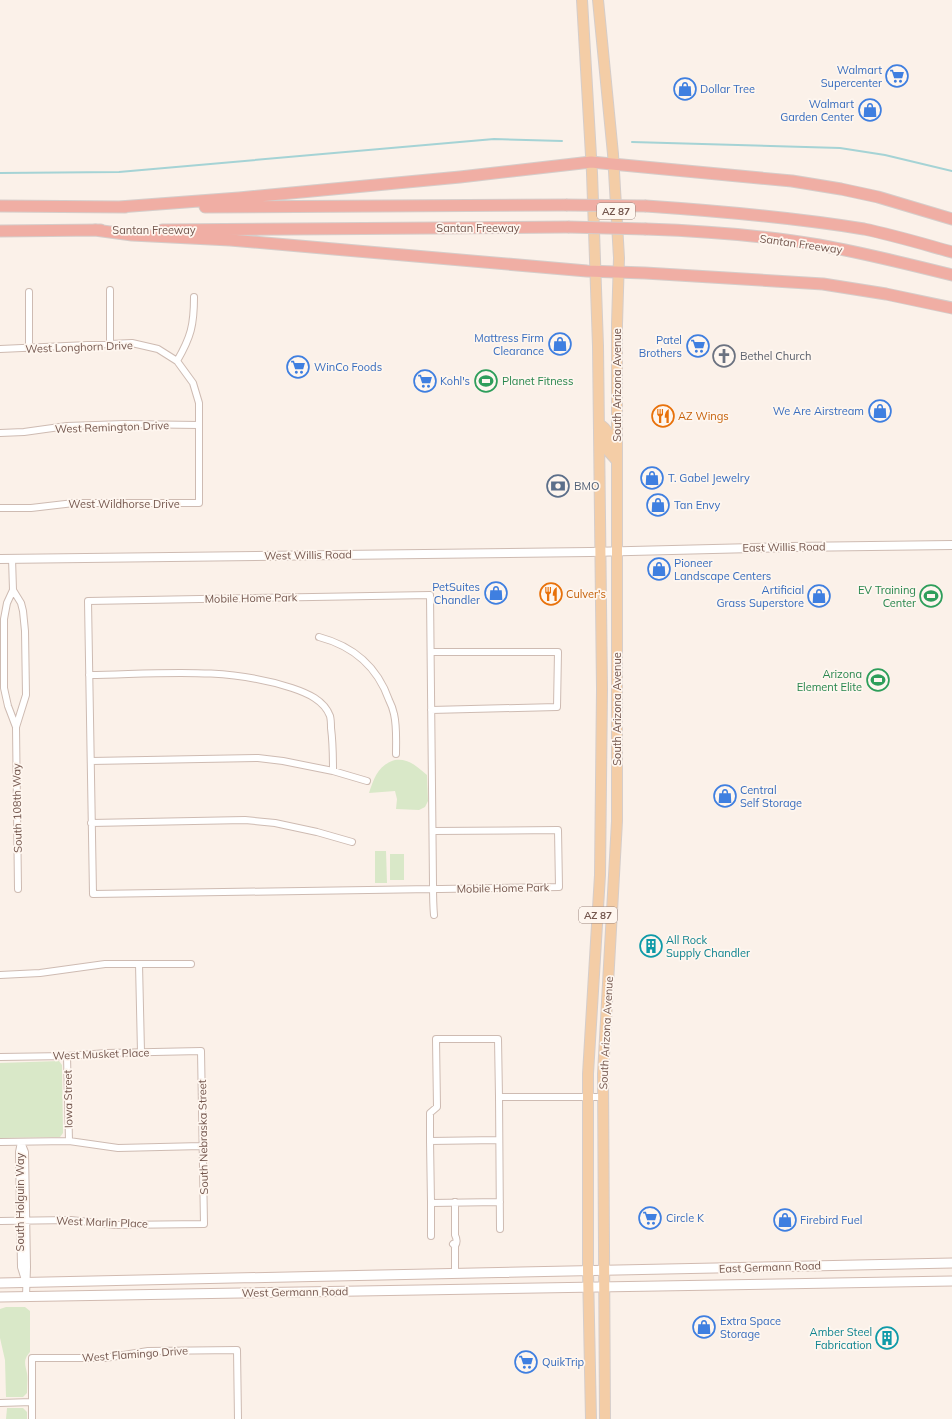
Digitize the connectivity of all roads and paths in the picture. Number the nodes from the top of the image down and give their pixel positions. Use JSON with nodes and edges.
{"nodes":[{"id":1,"x":582,"y":0,"type":"edge"},
{"id":2,"x":598,"y":0,"type":"edge"},
{"id":3,"x":592,"y":162,"type":"junction"},
{"id":4,"x":614,"y":164,"type":"junction"},
{"id":5,"x":0,"y":206,"type":"edge"},
{"id":6,"x":120,"y":207,"type":"junction"},
{"id":7,"x":951,"y":219,"type":"edge"},
{"id":8,"x":95,"y":230,"type":"junction"},
{"id":9,"x":0,"y":231,"type":"edge"},
{"id":10,"x":952,"y":252,"type":"edge"},
{"id":11,"x":596,"y":271,"type":"junction"},
{"id":12,"x":618,"y":272,"type":"junction"},
{"id":13,"x":952,"y":275,"type":"edge"},
{"id":14,"x":110,"y":290,"type":"dead end"},
{"id":15,"x":29,"y":292,"type":"dead end"},
{"id":16,"x":194,"y":297,"type":"dead end"},
{"id":17,"x":951,"y":308,"type":"edge"},
{"id":18,"x":110,"y":344,"type":"junction"},
{"id":19,"x":29,"y":348,"type":"junction"},
{"id":20,"x":0,"y":349,"type":"edge"},
{"id":21,"x":177,"y":361,"type":"junction"},
{"id":22,"x":599,"y":424,"type":"junction"},
{"id":23,"x":199,"y":425,"type":"junction"},
{"id":24,"x":0,"y":433,"type":"edge"},
{"id":25,"x":617,"y":461,"type":"junction"},
{"id":26,"x":0,"y":508,"type":"edge"},
{"id":27,"x":952,"y":546,"type":"edge"},
{"id":28,"x":601,"y":552,"type":"junction"},
{"id":29,"x":617,"y":552,"type":"junction"},
{"id":30,"x":12,"y":558,"type":"junction"},
{"id":31,"x":0,"y":559,"type":"edge"},
{"id":32,"x":13,"y":590,"type":"junction"},
{"id":33,"x":319,"y":637,"type":"dead end"},
{"id":34,"x":431,"y":652,"type":"junction"},
{"id":35,"x":89,"y":675,"type":"junction"},
{"id":36,"x":432,"y":710,"type":"junction"},
{"id":37,"x":16,"y":727,"type":"junction"},
{"id":38,"x":396,"y":754,"type":"dead end"},
{"id":39,"x":90,"y":761,"type":"junction"},
{"id":40,"x":333,"y":771,"type":"junction"},
{"id":41,"x":367,"y":782,"type":"dead end"},
{"id":42,"x":91,"y":823,"type":"junction"},
{"id":43,"x":432,"y":831,"type":"junction"},
{"id":44,"x":352,"y":842,"type":"dead end"},
{"id":45,"x":18,"y":889,"type":"dead end"},
{"id":46,"x":433,"y":889,"type":"junction"},
{"id":47,"x":434,"y":915,"type":"dead end"},
{"id":48,"x":138,"y":964,"type":"junction"},
{"id":49,"x":191,"y":964,"type":"dead end"},
{"id":50,"x":0,"y":975,"type":"edge"},
{"id":51,"x":201,"y":1051,"type":"joint"},
{"id":52,"x":141,"y":1052,"type":"junction"},
{"id":53,"x":67,"y":1056,"type":"junction"},
{"id":54,"x":0,"y":1057,"type":"edge"},
{"id":55,"x":498,"y":1097,"type":"junction"},
{"id":56,"x":588,"y":1097,"type":"junction"},
{"id":57,"x":603,"y":1097,"type":"junction"},
{"id":58,"x":499,"y":1140,"type":"junction"},
{"id":59,"x":69,"y":1141,"type":"junction"},
{"id":60,"x":430,"y":1141,"type":"junction"},
{"id":61,"x":0,"y":1142,"type":"edge"},
{"id":62,"x":21,"y":1142,"type":"junction"},
{"id":63,"x":202,"y":1146,"type":"junction"},
{"id":64,"x":455,"y":1202,"type":"junction"},
{"id":65,"x":500,"y":1202,"type":"junction"},
{"id":66,"x":431,"y":1203,"type":"junction"},
{"id":67,"x":0,"y":1221,"type":"edge"},
{"id":68,"x":23,"y":1221,"type":"junction"},
{"id":69,"x":204,"y":1224,"type":"joint"},
{"id":70,"x":500,"y":1229,"type":"dead end"},
{"id":71,"x":431,"y":1236,"type":"dead end"},
{"id":72,"x":952,"y":1263,"type":"edge"},
{"id":73,"x":922,"y":1264,"type":"junction"},
{"id":74,"x":841,"y":1265,"type":"junction"},
{"id":75,"x":806,"y":1266,"type":"junction"},
{"id":76,"x":588,"y":1270,"type":"junction"},
{"id":77,"x":603,"y":1270,"type":"junction"},
{"id":78,"x":417,"y":1274,"type":"junction"},
{"id":79,"x":455,"y":1274,"type":"junction"},
{"id":80,"x":923,"y":1281,"type":"junction"},
{"id":81,"x":952,"y":1281,"type":"edge"},
{"id":82,"x":26,"y":1282,"type":"junction"},
{"id":83,"x":0,"y":1283,"type":"edge"},
{"id":84,"x":807,"y":1283,"type":"junction"},
{"id":85,"x":841,"y":1283,"type":"junction"},
{"id":86,"x":589,"y":1287,"type":"junction"},
{"id":87,"x":604,"y":1287,"type":"junction"},
{"id":88,"x":417,"y":1290,"type":"junction"},
{"id":89,"x":26,"y":1296,"type":"junction"},
{"id":90,"x":0,"y":1297,"type":"edge"},
{"id":91,"x":32,"y":1402,"type":"junction"},
{"id":92,"x":0,"y":1403,"type":"edge"},
{"id":93,"x":32,"y":1419,"type":"edge"},
{"id":94,"x":238,"y":1419,"type":"edge"},
{"id":95,"x":591,"y":1419,"type":"edge"},
{"id":96,"x":605,"y":1419,"type":"edge"}],
"edges":[{"from":1,"to":3,"type":"main road","name":"South Arizona Avenue","number":"AZ 87"},
{"from":2,"to":4,"type":"main road","name":"South Arizona Avenue","number":"AZ 87"},
{"from":3,"to":4,"type":"highway"},
{"from":3,"to":6,"type":"highway"},
{"from":3,"to":11,"type":"main road","name":"South Arizona Avenue","number":"AZ 87"},
{"from":4,"to":7,"type":"highway"},
{"from":4,"to":12,"type":"main road","name":"South Arizona Avenue","number":"AZ 87"},
{"from":5,"to":6,"type":"highway","name":"Santan Freeway"},
{"from":6,"to":10,"type":"highway","name":"Santan Freeway","bridge":true},
{"from":8,"to":9,"type":"highway","name":"Santan Freeway"},
{"from":8,"to":11,"type":"highway"},
{"from":8,"to":13,"type":"highway","name":"Santan Freeway","bridge":true},
{"from":11,"to":12,"type":"highway"},
{"from":11,"to":22,"type":"main road","name":"South Arizona Avenue","number":"AZ 87"},
{"from":12,"to":17,"type":"highway"},
{"from":12,"to":25,"type":"main road","name":"South Arizona Avenue","number":"AZ 87"},
{"from":14,"to":18,"type":"street"},
{"from":15,"to":19,"type":"street"},
{"from":16,"to":21,"type":"street"},
{"from":18,"to":19,"type":"street","name":"West Longhorn Drive"},
{"from":18,"to":21,"type":"street","name":"West Longhorn Drive"},
{"from":19,"to":20,"type":"street","name":"West Longhorn Drive"},
{"from":21,"to":23,"type":"street"},
{"from":22,"to":25,"type":"main road"},
{"from":22,"to":28,"type":"main road","name":"South Arizona Avenue","number":"AZ 87"},
{"from":23,"to":24,"type":"street","name":"West Remington Drive"},
{"from":23,"to":26,"type":"street","name":"West Wildhorse Drive"},
{"from":25,"to":29,"type":"main road","name":"South Arizona Avenue","number":"AZ 87"},
{"from":27,"to":29,"type":"street","name":"East Willis Road"},
{"from":28,"to":29,"type":"street","name":"West Willis Road"},
{"from":28,"to":30,"type":"street","name":"West Willis Road"},
{"from":28,"to":56,"type":"main road","name":"South Arizona Avenue","number":"AZ 87"},
{"from":29,"to":57,"type":"main road","name":"South Arizona Avenue","number":"AZ 87"},
{"from":30,"to":31,"type":"street","name":"West Willis Road"},
{"from":30,"to":32,"type":"street","name":"South 108th Way"},
{"from":32,"to":37,"type":"street","name":"South 108th Way"},
{"from":32,"to":37,"type":"street","name":"South 108th Way"},
{"from":33,"to":38,"type":"street"},
{"from":34,"to":35,"type":"street","name":"Mobile Home Park"},
{"from":34,"to":36,"type":"street","name":"Mobile Home Park"},
{"from":34,"to":36,"type":"street"},
{"from":35,"to":39,"type":"street","name":"Mobile Home Park"},
{"from":35,"to":40,"type":"street"},
{"from":36,"to":43,"type":"street","name":"Mobile Home Park"},
{"from":37,"to":45,"type":"street","name":"South 108th Way"},
{"from":39,"to":40,"type":"street"},
{"from":39,"to":42,"type":"street","name":"Mobile Home Park"},
{"from":40,"to":41,"type":"street"},
{"from":42,"to":44,"type":"street"},
{"from":42,"to":46,"type":"street","name":"Mobile Home Park"},
{"from":43,"to":46,"type":"street","name":"Mobile Home Park"},
{"from":43,"to":46,"type":"street","name":"Mobile Home Park"},
{"from":46,"to":47,"type":"street","name":"Mobile Home Park"},
{"from":48,"to":49,"type":"street"},
{"from":48,"to":50,"type":"street"},
{"from":48,"to":52,"type":"street"},
{"from":51,"to":52,"type":"street","name":"West Musket Place"},
{"from":51,"to":63,"type":"street","name":"South Nebraska Street"},
{"from":52,"to":53,"type":"street","name":"West Musket Place"},
{"from":53,"to":54,"type":"street","name":"West Musket Place"},
{"from":53,"to":59,"type":"street","name":"Iowa Street"},
{"from":55,"to":56,"type":"street"},
{"from":55,"to":58,"type":"street"},
{"from":55,"to":60,"type":"street"},
{"from":56,"to":57,"type":"street"},
{"from":56,"to":76,"type":"main road","name":"South Arizona Avenue","number":"AZ 87"},
{"from":57,"to":77,"type":"main road","name":"South Arizona Avenue","number":"AZ 87"},
{"from":58,"to":60,"type":"street"},
{"from":58,"to":65,"type":"street"},
{"from":59,"to":62,"type":"street"},
{"from":59,"to":63,"type":"street"},
{"from":60,"to":66,"type":"street"},
{"from":61,"to":62,"type":"street"},
{"from":62,"to":68,"type":"street","name":"South Holguin Way"},
{"from":63,"to":69,"type":"street","name":"South Nebraska Street"},
{"from":64,"to":65,"type":"street"},
{"from":64,"to":66,"type":"street"},
{"from":64,"to":79,"type":"street"},
{"from":65,"to":70,"type":"street"},
{"from":66,"to":71,"type":"street"},
{"from":67,"to":68,"type":"street","name":"West Marlin Place"},
{"from":68,"to":69,"type":"street","name":"West Marlin Place"},
{"from":68,"to":82,"type":"street","name":"South Holguin Way"},
{"from":72,"to":73,"type":"main road","name":"East Germann Road"},
{"from":73,"to":74,"type":"main road","name":"East Germann Road"},
{"from":73,"to":80,"type":"main road"},
{"from":74,"to":75,"type":"main road","name":"East Germann Road"},
{"from":74,"to":85,"type":"main road"},
{"from":75,"to":77,"type":"main road","name":"East Germann Road"},
{"from":75,"to":84,"type":"main road"},
{"from":76,"to":77,"type":"main road","name":"East Germann Road"},
{"from":76,"to":79,"type":"main road","name":"West Germann Road"},
{"from":76,"to":86,"type":"main road","name":"South Arizona Avenue","number":"AZ 87"},
{"from":77,"to":87,"type":"main road","name":"South Arizona Avenue","number":"AZ 87"},
{"from":78,"to":79,"type":"main road","name":"West Germann Road"},
{"from":78,"to":82,"type":"main road","name":"West Germann Road"},
{"from":78,"to":88,"type":"main road"},
{"from":80,"to":81,"type":"main road","name":"East Germann Road"},
{"from":80,"to":85,"type":"main road","name":"East Germann Road"},
{"from":82,"to":83,"type":"main road","name":"West Germann Road"},
{"from":82,"to":89,"type":"street","name":"South Holguin Way"},
{"from":84,"to":85,"type":"main road","name":"East Germann Road"},
{"from":84,"to":87,"type":"main road","name":"East Germann Road"},
{"from":86,"to":87,"type":"main road","name":"East Germann Road"},
{"from":86,"to":88,"type":"main road","name":"West Germann Road"},
{"from":86,"to":95,"type":"main road","name":"South Arizona Avenue","number":"AZ 87"},
{"from":87,"to":96,"type":"main road","name":"South Arizona Avenue","number":"AZ 87"},
{"from":88,"to":89,"type":"main road","name":"West Germann Road"},
{"from":89,"to":90,"type":"main road","name":"West Germann Road"},
{"from":91,"to":92,"type":"street"},
{"from":91,"to":93,"type":"street"},
{"from":91,"to":94,"type":"street","name":"West Flamingo Drive"}]}
